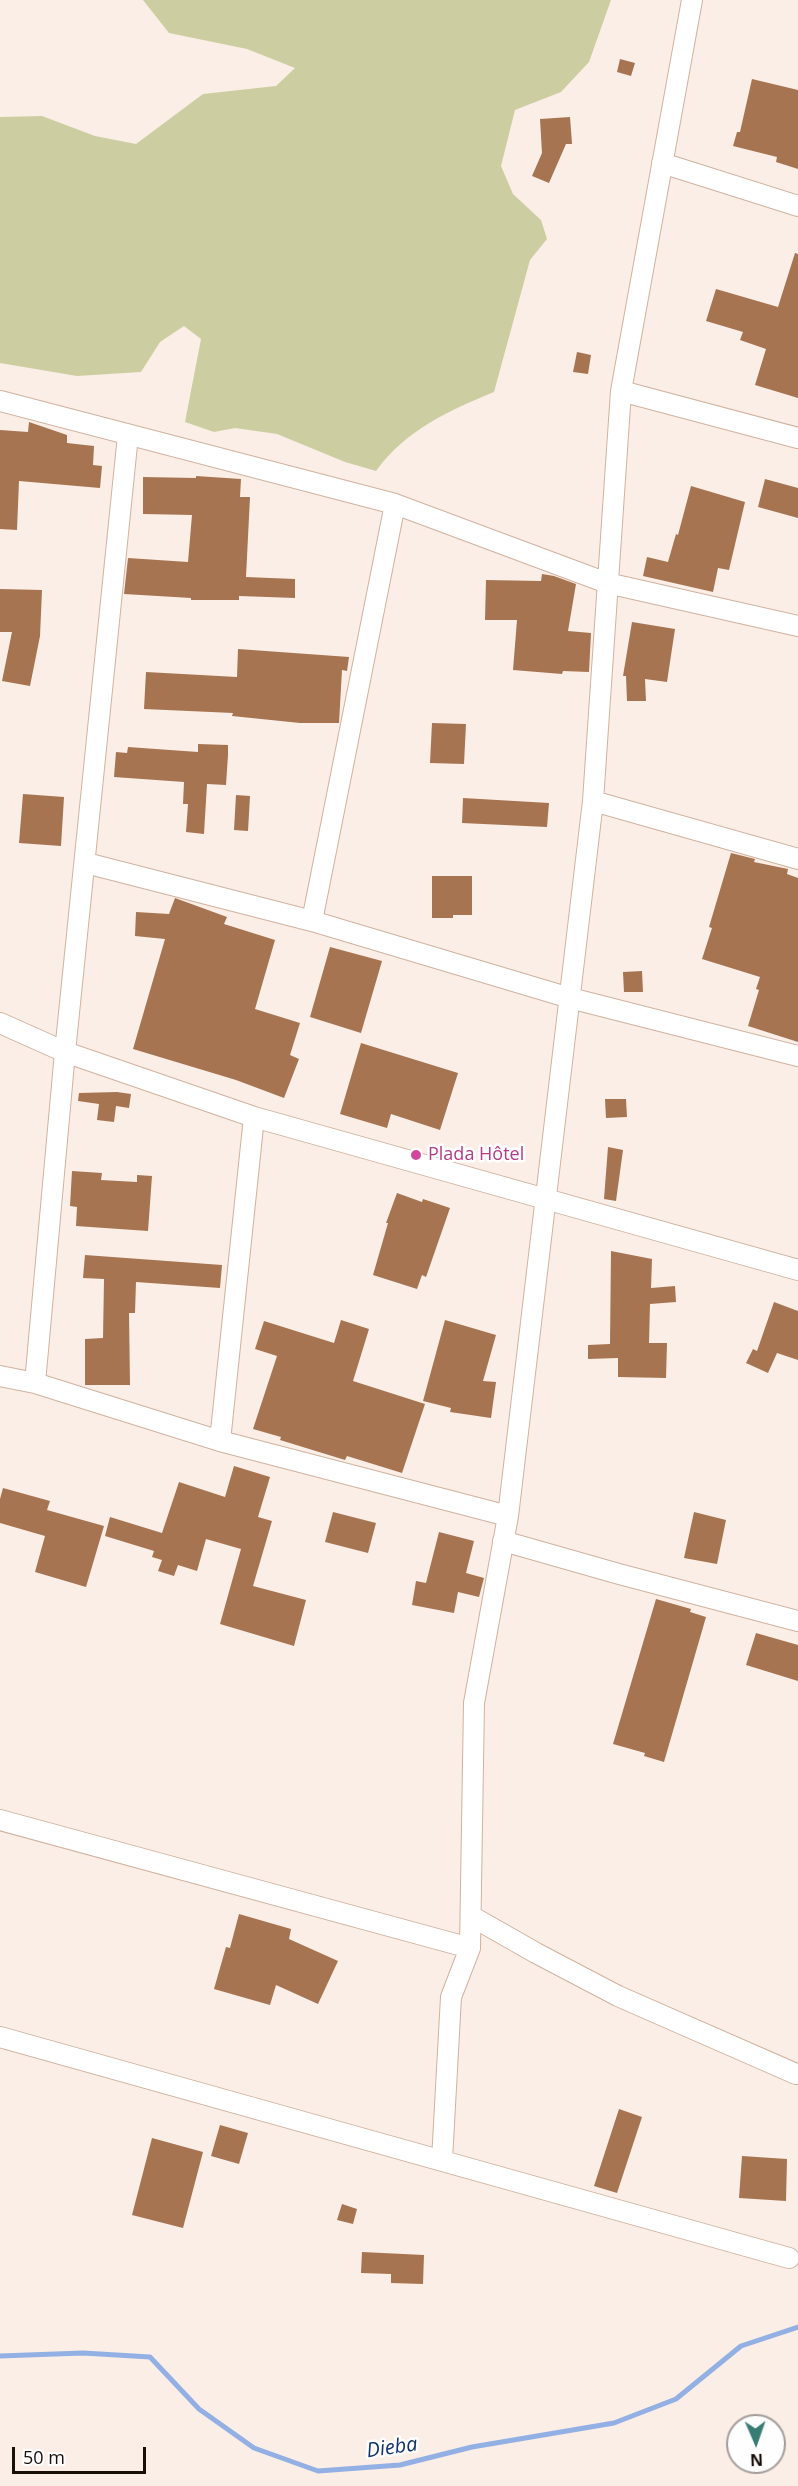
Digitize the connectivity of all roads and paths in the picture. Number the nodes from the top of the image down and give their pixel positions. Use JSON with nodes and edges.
{"nodes":[{"id":1,"x":692,"y":0,"type":"edge"},
{"id":2,"x":662,"y":163,"type":"junction"},
{"id":3,"x":798,"y":206,"type":"edge"},
{"id":4,"x":621,"y":391,"type":"junction"},
{"id":5,"x":0,"y":401,"type":"edge"},
{"id":6,"x":128,"y":435,"type":"junction"},
{"id":7,"x":798,"y":438,"type":"edge"},
{"id":8,"x":395,"y":504,"type":"junction"},
{"id":9,"x":607,"y":583,"type":"junction"},
{"id":10,"x":798,"y":626,"type":"edge"},
{"id":11,"x":593,"y":801,"type":"junction"},
{"id":12,"x":798,"y":859,"type":"edge"},
{"id":13,"x":86,"y":863,"type":"junction"},
{"id":14,"x":312,"y":921,"type":"junction"},
{"id":15,"x":570,"y":998,"type":"junction"},
{"id":16,"x":0,"y":1023,"type":"edge"},
{"id":17,"x":64,"y":1052,"type":"junction"},
{"id":18,"x":798,"y":1056,"type":"edge"},
{"id":19,"x":254,"y":1117,"type":"junction"},
{"id":20,"x":546,"y":1199,"type":"junction"},
{"id":21,"x":798,"y":1270,"type":"edge"},
{"id":22,"x":0,"y":1376,"type":"edge"},
{"id":23,"x":35,"y":1383,"type":"junction"},
{"id":24,"x":220,"y":1441,"type":"junction"},
{"id":25,"x":508,"y":1516,"type":"junction"},
{"id":26,"x":503,"y":1541,"type":"junction"},
{"id":27,"x":798,"y":1621,"type":"edge"},
{"id":28,"x":0,"y":1820,"type":"edge"},
{"id":29,"x":471,"y":1916,"type":"junction"},
{"id":30,"x":470,"y":1948,"type":"junction"},
{"id":31,"x":0,"y":2037,"type":"edge"},
{"id":32,"x":796,"y":2074,"type":"dead end"},
{"id":33,"x":442,"y":2160,"type":"junction"},
{"id":34,"x":789,"y":2258,"type":"dead end"}],
"edges":[{"from":1,"to":2,"type":"street"},
{"from":2,"to":3,"type":"street"},
{"from":2,"to":4,"type":"street"},
{"from":4,"to":7,"type":"street"},
{"from":4,"to":9,"type":"street"},
{"from":5,"to":6,"type":"street"},
{"from":6,"to":8,"type":"street"},
{"from":6,"to":13,"type":"street"},
{"from":8,"to":9,"type":"street"},
{"from":8,"to":14,"type":"street"},
{"from":9,"to":10,"type":"street"},
{"from":9,"to":11,"type":"street"},
{"from":11,"to":12,"type":"street"},
{"from":11,"to":15,"type":"street"},
{"from":13,"to":14,"type":"street"},
{"from":13,"to":17,"type":"street"},
{"from":14,"to":15,"type":"street"},
{"from":15,"to":18,"type":"street"},
{"from":15,"to":20,"type":"street"},
{"from":16,"to":17,"type":"street"},
{"from":17,"to":19,"type":"street"},
{"from":17,"to":23,"type":"street"},
{"from":19,"to":20,"type":"street"},
{"from":19,"to":24,"type":"street"},
{"from":20,"to":21,"type":"street"},
{"from":20,"to":25,"type":"street"},
{"from":22,"to":23,"type":"street"},
{"from":23,"to":24,"type":"street"},
{"from":24,"to":25,"type":"street"},
{"from":25,"to":26,"type":"street"},
{"from":26,"to":27,"type":"street"},
{"from":26,"to":29,"type":"street"},
{"from":28,"to":30,"type":"street"},
{"from":29,"to":30,"type":"street"},
{"from":29,"to":32,"type":"street"},
{"from":30,"to":33,"type":"street"},
{"from":31,"to":33,"type":"street"},
{"from":33,"to":34,"type":"street"}]}
